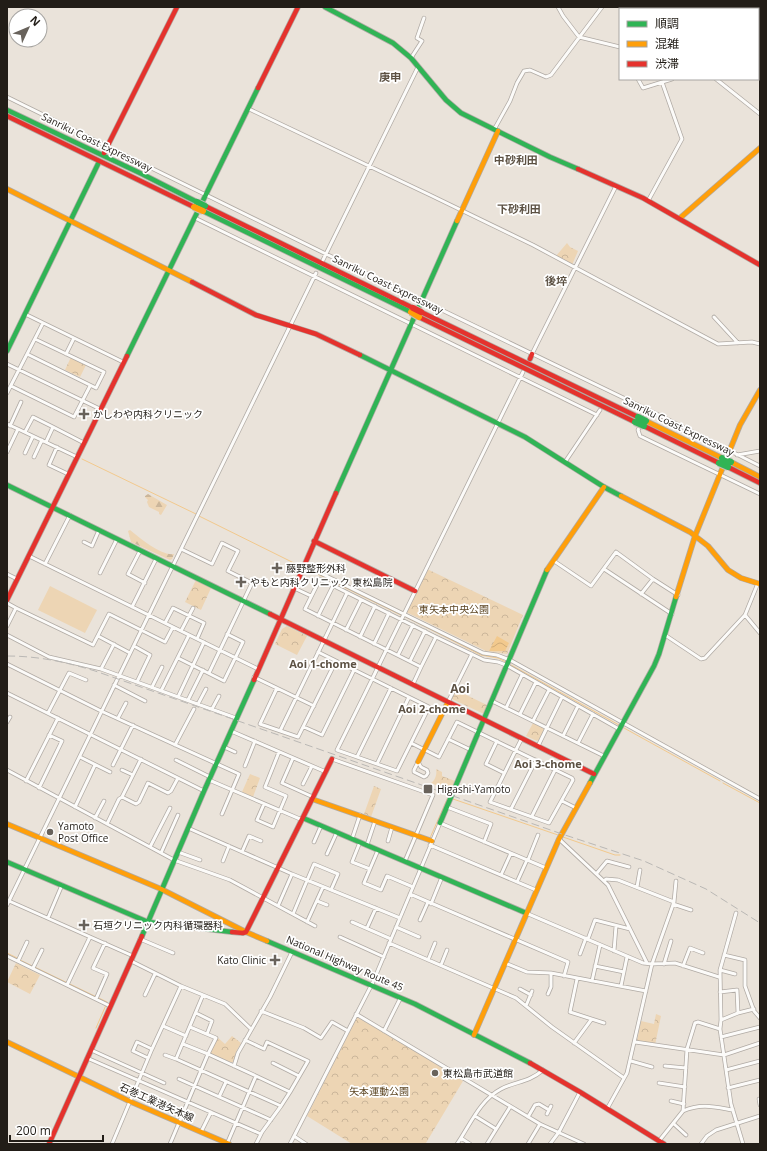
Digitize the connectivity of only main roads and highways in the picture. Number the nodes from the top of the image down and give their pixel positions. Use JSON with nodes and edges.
{"nodes":[{"id":1,"x":177,"y":7,"type":"edge"},
{"id":2,"x":298,"y":7,"type":"edge"},
{"id":3,"x":325,"y":7,"type":"edge"},
{"id":4,"x":7,"y":110,"type":"edge"},
{"id":5,"x":7,"y":116,"type":"edge"},
{"id":6,"x":497,"y":130,"type":"junction"},
{"id":7,"x":760,"y":148,"type":"edge"},
{"id":8,"x":106,"y":150,"type":"road end"},
{"id":9,"x":98,"y":164,"type":"dead end"},
{"id":10,"x":7,"y":189,"type":"edge"},
{"id":11,"x":196,"y":205,"type":"junction"},
{"id":12,"x":680,"y":218,"type":"junction"},
{"id":13,"x":71,"y":220,"type":"junction"},
{"id":14,"x":760,"y":265,"type":"edge"},
{"id":15,"x":169,"y":270,"type":"junction"},
{"id":16,"x":7,"y":351,"type":"edge"},
{"id":17,"x":390,"y":370,"type":"junction"},
{"id":18,"x":760,"y":390,"type":"edge"},
{"id":19,"x":729,"y":465,"type":"junction"},
{"id":20,"x":760,"y":476,"type":"edge"},
{"id":21,"x":760,"y":483,"type":"edge"},
{"id":22,"x":7,"y":485,"type":"edge"},
{"id":23,"x":604,"y":487,"type":"junction"},
{"id":24,"x":53,"y":507,"type":"junction"},
{"id":25,"x":696,"y":536,"type":"junction"},
{"id":26,"x":314,"y":541,"type":"junction"},
{"id":27,"x":759,"y":583,"type":"edge"},
{"id":28,"x":415,"y":591,"type":"road end"},
{"id":29,"x":7,"y":602,"type":"edge"},
{"id":30,"x":281,"y":619,"type":"junction"},
{"id":31,"x":448,"y":702,"type":"junction"},
{"id":32,"x":484,"y":720,"type":"junction"},
{"id":33,"x":332,"y":759,"type":"road end"},
{"id":34,"x":418,"y":762,"type":"road end"},
{"id":35,"x":594,"y":774,"type":"junction"},
{"id":36,"x":313,"y":798,"type":"junction"},
{"id":37,"x":303,"y":818,"type":"junction"},
{"id":38,"x":440,"y":823,"type":"road end"},
{"id":39,"x":7,"y":824,"type":"edge"},
{"id":40,"x":431,"y":843,"type":"road end"},
{"id":41,"x":7,"y":862,"type":"edge"},
{"id":42,"x":161,"y":889,"type":"junction"},
{"id":43,"x":526,"y":913,"type":"junction"},
{"id":44,"x":148,"y":922,"type":"junction"},
{"id":45,"x":246,"y":932,"type":"junction"},
{"id":46,"x":474,"y":1035,"type":"junction"},
{"id":47,"x":7,"y":1042,"type":"edge"},
{"id":48,"x":78,"y":1076,"type":"junction"},
{"id":49,"x":662,"y":1143,"type":"edge"},
{"id":50,"x":49,"y":1144,"type":"edge"},
{"id":51,"x":228,"y":1144,"type":"edge"}],
"edges":[{"from":1,"to":8,"type":"main road"},
{"from":2,"to":15,"type":"main road"},
{"from":3,"to":6,"type":"main road"},
{"from":4,"to":11,"type":"main road","name":"Sanriku Coast Expressway"},
{"from":5,"to":11,"type":"main road","name":"Sanriku Coast Expressway"},
{"from":6,"to":12,"type":"main road"},
{"from":6,"to":17,"type":"main road"},
{"from":7,"to":12,"type":"main road"},
{"from":9,"to":13,"type":"main road"},
{"from":10,"to":13,"type":"main road"},
{"from":11,"to":19,"type":"main road","name":"Sanriku Coast Expressway","bridge":true},
{"from":12,"to":14,"type":"main road"},
{"from":13,"to":15,"type":"main road"},
{"from":13,"to":16,"type":"main road"},
{"from":15,"to":17,"type":"main road"},
{"from":15,"to":24,"type":"main road"},
{"from":17,"to":23,"type":"main road"},
{"from":17,"to":26,"type":"main road"},
{"from":18,"to":25,"type":"main road"},
{"from":19,"to":20,"type":"main road","name":"Sanriku Coast Expressway"},
{"from":19,"to":21,"type":"main road","name":"Sanriku Coast Expressway"},
{"from":22,"to":24,"type":"main road"},
{"from":23,"to":25,"type":"main road"},
{"from":23,"to":32,"type":"main road"},
{"from":24,"to":29,"type":"main road"},
{"from":24,"to":30,"type":"main road"},
{"from":25,"to":27,"type":"main road"},
{"from":25,"to":35,"type":"main road"},
{"from":26,"to":28,"type":"main road"},
{"from":26,"to":30,"type":"main road"},
{"from":30,"to":31,"type":"main road"},
{"from":30,"to":42,"type":"main road"},
{"from":31,"to":32,"type":"main road"},
{"from":31,"to":34,"type":"main road"},
{"from":32,"to":35,"type":"main road"},
{"from":32,"to":38,"type":"main road"},
{"from":33,"to":36,"type":"main road"},
{"from":35,"to":43,"type":"main road"},
{"from":36,"to":37,"type":"main road"},
{"from":36,"to":40,"type":"main road"},
{"from":37,"to":43,"type":"main road"},
{"from":37,"to":45,"type":"main road"},
{"from":39,"to":42,"type":"main road","name":"National Highway Route 45"},
{"from":41,"to":44,"type":"main road"},
{"from":42,"to":44,"type":"main road"},
{"from":42,"to":45,"type":"main road","name":"National Highway Route 45"},
{"from":43,"to":46,"type":"main road"},
{"from":44,"to":45,"type":"main road"},
{"from":44,"to":48,"type":"main road"},
{"from":45,"to":46,"type":"main road","name":"National Highway Route 45"},
{"from":46,"to":49,"type":"main road","name":"National Highway Route 45"},
{"from":47,"to":48,"type":"main road","name":"石巻工業港矢本線"},
{"from":48,"to":50,"type":"main road"},
{"from":48,"to":51,"type":"main road","name":"石巻工業港矢本線"}]}
